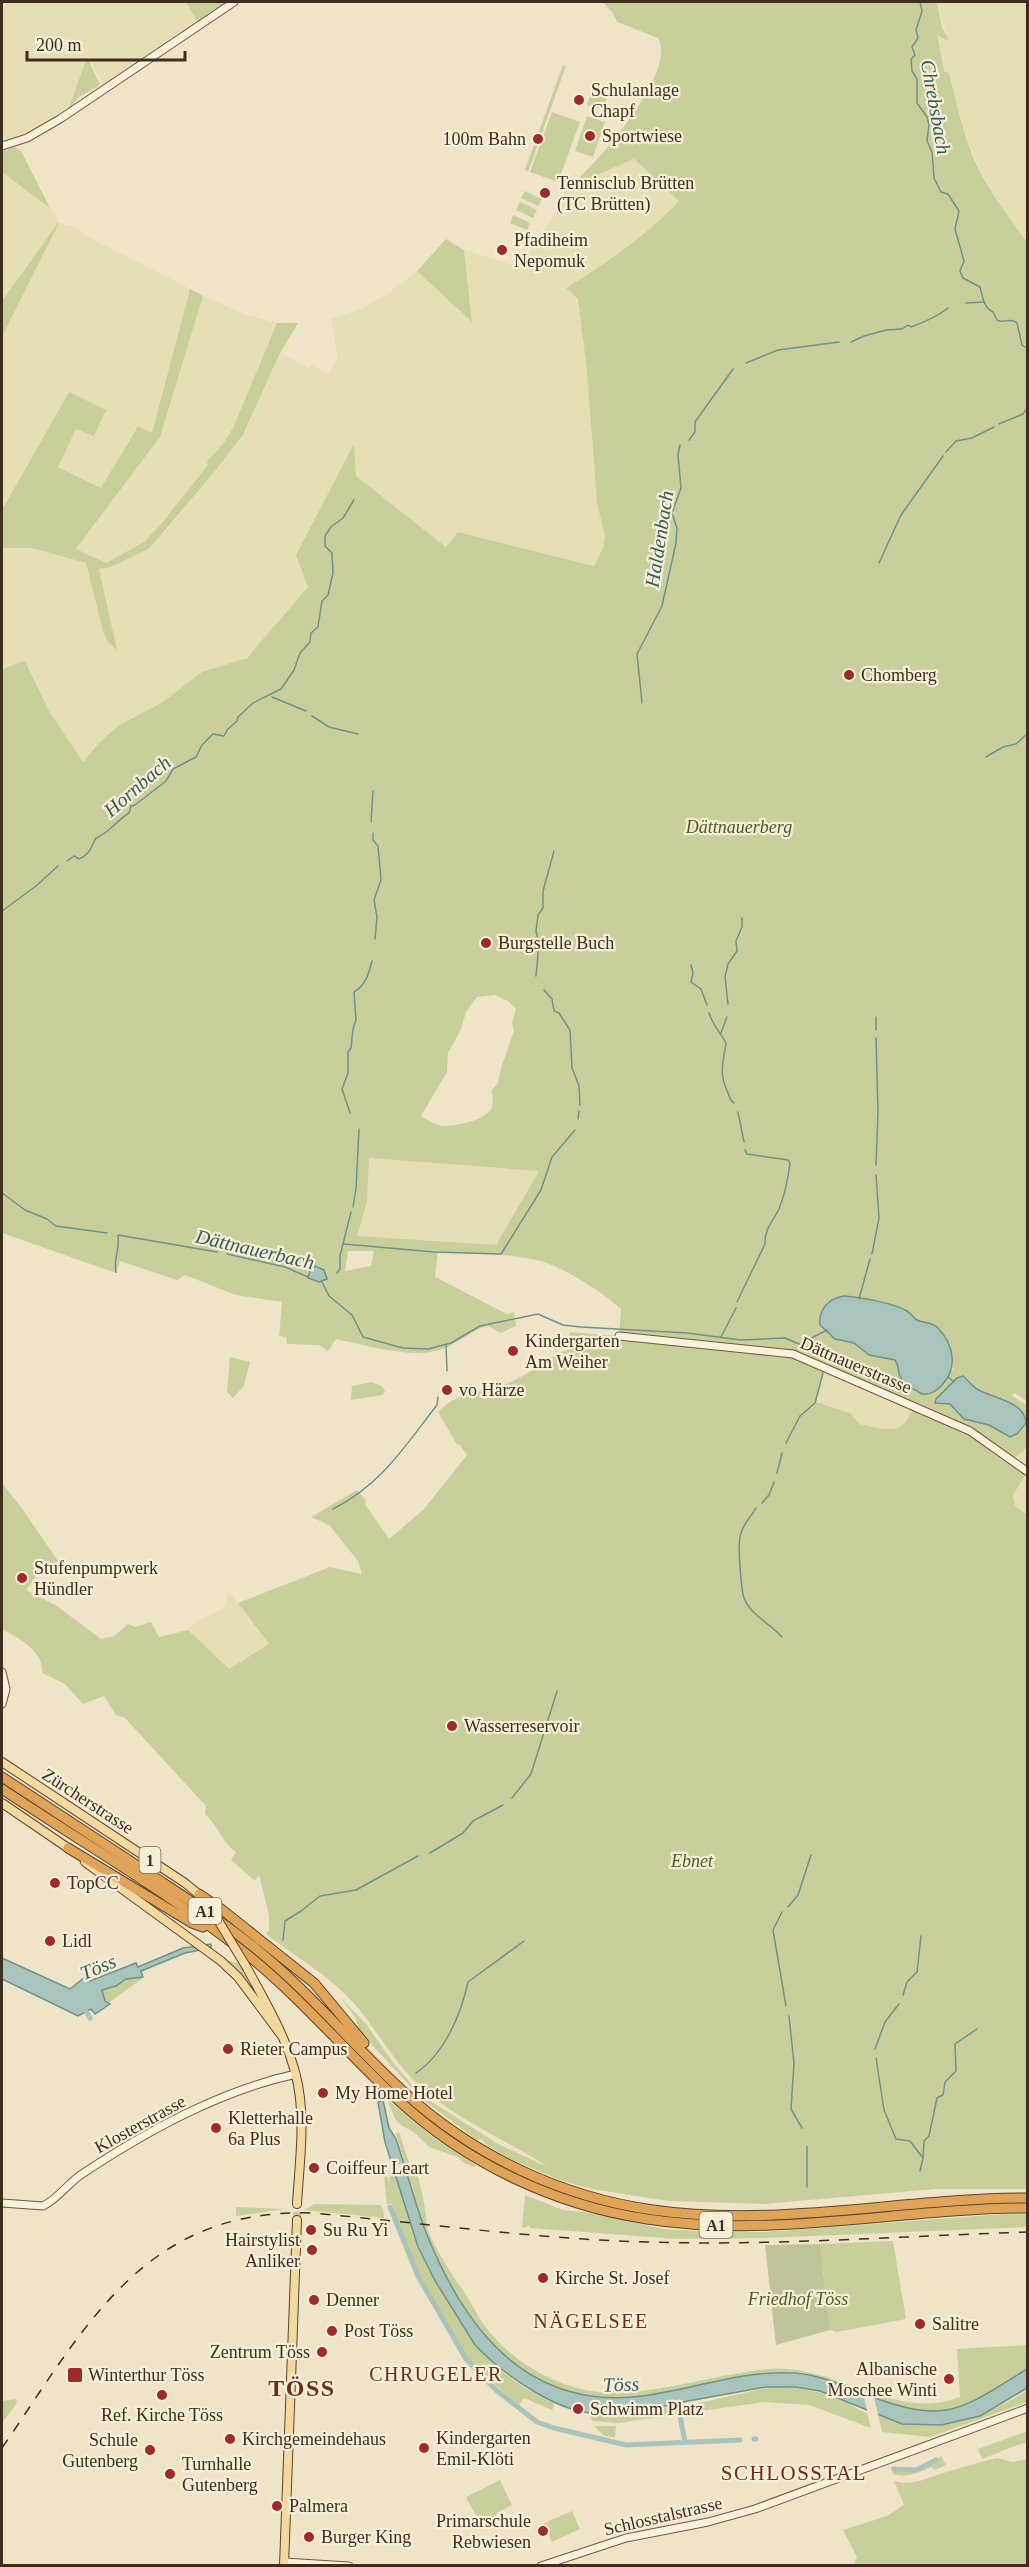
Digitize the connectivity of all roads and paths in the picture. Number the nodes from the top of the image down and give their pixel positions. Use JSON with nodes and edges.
{"nodes":[{"id":1,"x":234,"y":2,"type":"edge"},
{"id":2,"x":2,"y":146,"type":"edge"},
{"id":3,"x":619,"y":1336,"type":"dead end"},
{"id":4,"x":1028,"y":1472,"type":"edge"},
{"id":5,"x":2,"y":1672,"type":"edge"},
{"id":6,"x":2,"y":1704,"type":"edge"},
{"id":7,"x":2,"y":1762,"type":"edge"},
{"id":8,"x":2,"y":1777,"type":"edge"},
{"id":9,"x":2,"y":1789,"type":"edge"},
{"id":10,"x":2,"y":1803,"type":"edge"},
{"id":11,"x":68,"y":1848,"type":"junction"},
{"id":12,"x":199,"y":1894,"type":"junction"},
{"id":13,"x":215,"y":1931,"type":"junction"},
{"id":14,"x":282,"y":2036,"type":"junction"},
{"id":15,"x":296,"y":2074,"type":"junction"},
{"id":16,"x":386,"y":2075,"type":"junction"},
{"id":17,"x":1028,"y":2198,"type":"edge"},
{"id":18,"x":2,"y":2203,"type":"edge"},
{"id":19,"x":297,"y":2204,"type":"tunnel mouth"},
{"id":20,"x":1028,"y":2208,"type":"edge"},
{"id":21,"x":297,"y":2220,"type":"tunnel mouth"},
{"id":22,"x":1028,"y":2408,"type":"edge"},
{"id":23,"x":284,"y":2564,"type":"edge"},
{"id":24,"x":349,"y":2565,"type":"edge"},
{"id":25,"x":541,"y":2565,"type":"edge"}],
"edges":[{"from":1,"to":2,"type":"street"},
{"from":3,"to":4,"type":"street","name":"Dättnauerstrasse"},
{"from":5,"to":6,"type":"street"},
{"from":7,"to":12,"type":"main road","name":"Zürcherstrasse","number":"1"},
{"from":8,"to":16,"type":"highway","number":"A1"},
{"from":9,"to":13,"type":"highway","number":"A1"},
{"from":10,"to":11,"type":"main road","name":"Zürcherstrasse","number":"1"},
{"from":11,"to":13,"type":"highway","number":"A1"},
{"from":11,"to":14,"type":"main road","name":"Zürcherstrasse","number":"1"},
{"from":12,"to":14,"type":"main road","name":"Zürcherstrasse","number":"1","bridge":true},
{"from":12,"to":16,"type":"highway","number":"A1"},
{"from":13,"to":20,"type":"highway","number":"A1"},
{"from":14,"to":15,"type":"main road","name":"Zürcherstrasse","number":"1"},
{"from":15,"to":18,"type":"street","name":"Klosterstrasse"},
{"from":15,"to":19,"type":"main road","name":"Zürcherstrasse","number":"1"},
{"from":16,"to":17,"type":"highway","number":"A1"},
{"from":21,"to":23,"type":"main road"},
{"from":22,"to":25,"type":"street","name":"Schlosstalstrasse"},
{"from":23,"to":24,"type":"street"}]}
